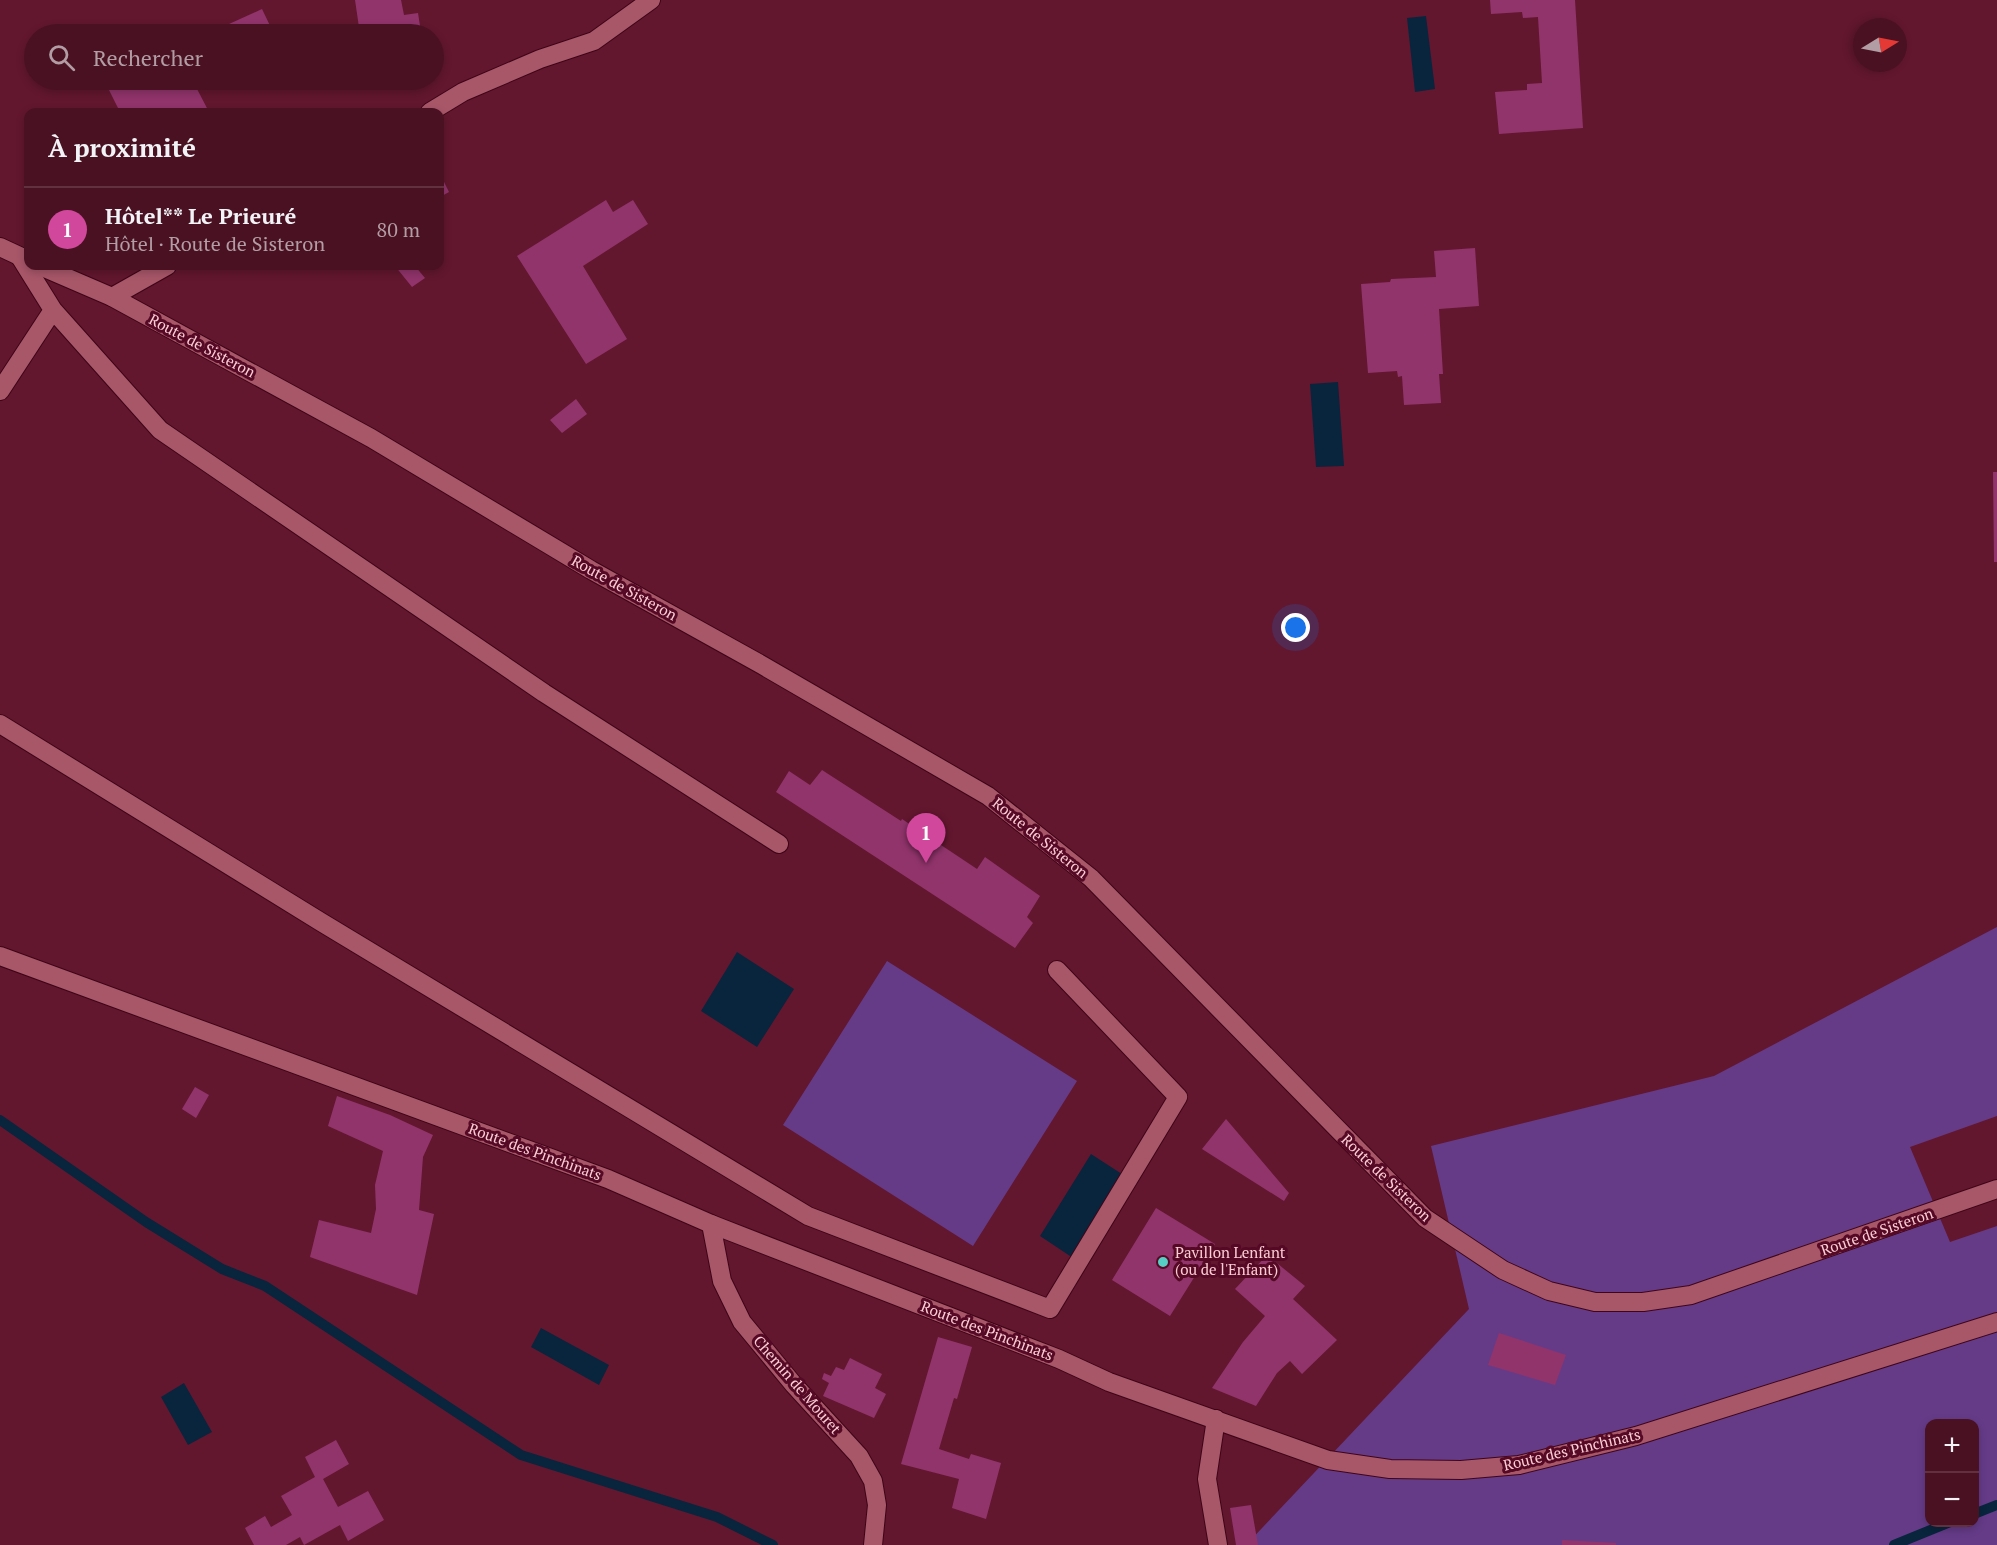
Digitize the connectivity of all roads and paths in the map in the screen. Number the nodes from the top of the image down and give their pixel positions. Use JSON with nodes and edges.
{"nodes":[{"id":1,"x":651,"y":0,"type":"edge"},
{"id":2,"x":437,"y":108,"type":"edge"},
{"id":3,"x":0,"y":247,"type":"edge"},
{"id":4,"x":24,"y":258,"type":"edge"},
{"id":5,"x":31,"y":270,"type":"edge"},
{"id":6,"x":49,"y":270,"type":"edge"},
{"id":7,"x":160,"y":270,"type":"edge"},
{"id":8,"x":112,"y":297,"type":"junction"},
{"id":9,"x":54,"y":310,"type":"junction"},
{"id":10,"x":0,"y":392,"type":"edge"},
{"id":11,"x":0,"y":724,"type":"edge"},
{"id":12,"x":779,"y":843,"type":"dead end"},
{"id":13,"x":0,"y":956,"type":"edge"},
{"id":14,"x":1057,"y":970,"type":"dead end"},
{"id":15,"x":1997,"y":1189,"type":"edge"},
{"id":16,"x":711,"y":1224,"type":"junction"},
{"id":17,"x":1997,"y":1322,"type":"edge"},
{"id":18,"x":1216,"y":1419,"type":"junction"},
{"id":19,"x":873,"y":1545,"type":"edge"},
{"id":20,"x":1218,"y":1545,"type":"edge"}],
"edges":[{"from":1,"to":2,"type":"street"},
{"from":3,"to":4,"type":"street"},
{"from":5,"to":9,"type":"street"},
{"from":6,"to":8,"type":"street","name":"Route de Sisteron"},
{"from":7,"to":8,"type":"street"},
{"from":8,"to":15,"type":"street","name":"Route de Sisteron"},
{"from":9,"to":10,"type":"street"},
{"from":9,"to":12,"type":"street"},
{"from":11,"to":14,"type":"street"},
{"from":13,"to":16,"type":"street","name":"Route des Pinchinats"},
{"from":16,"to":18,"type":"street","name":"Route des Pinchinats"},
{"from":16,"to":19,"type":"street","name":"Chemin de Mouret"},
{"from":17,"to":18,"type":"street","name":"Route des Pinchinats"},
{"from":18,"to":20,"type":"street"}]}
